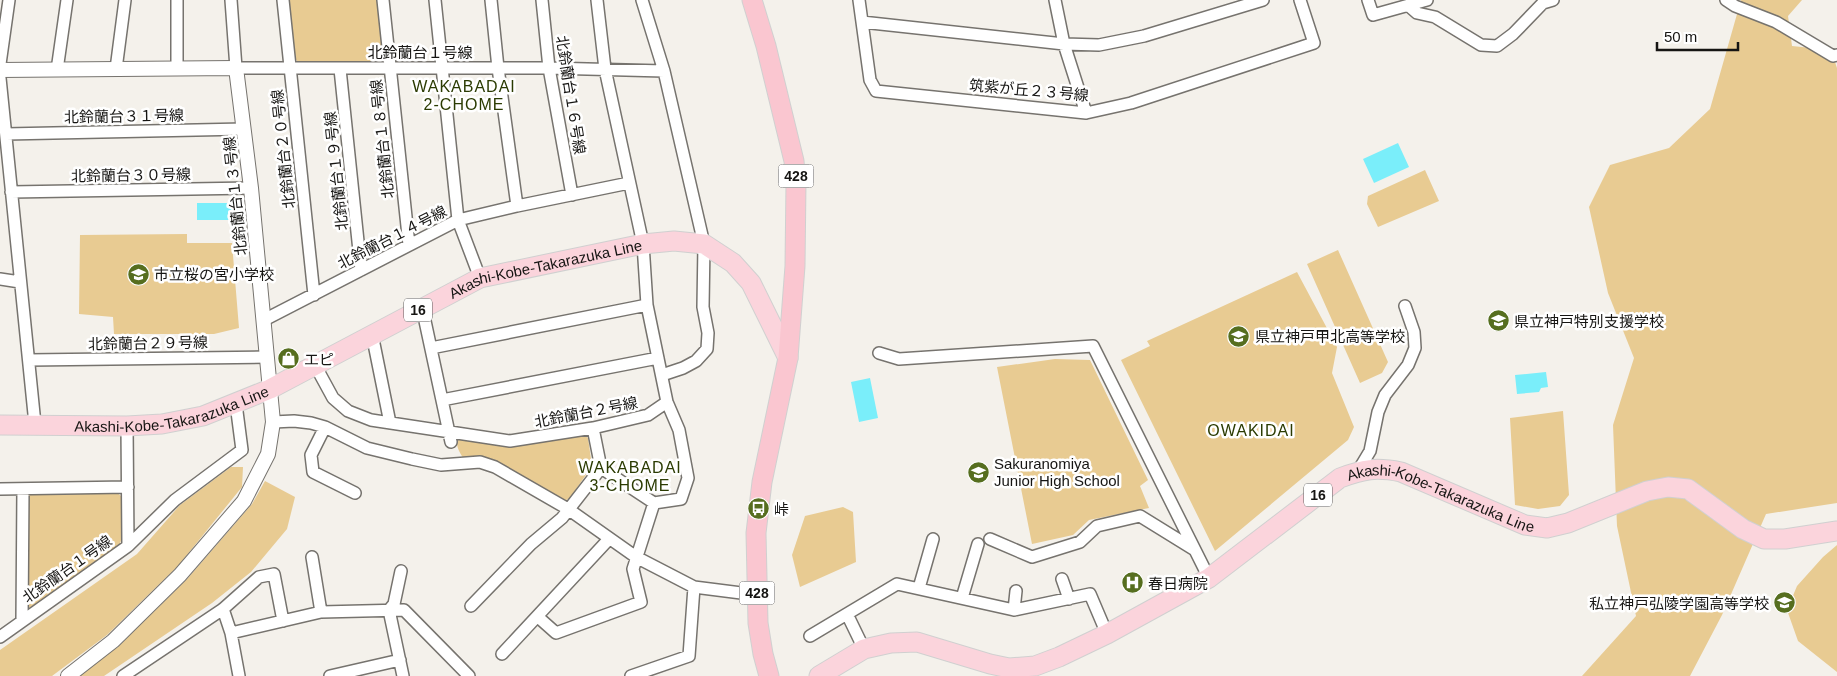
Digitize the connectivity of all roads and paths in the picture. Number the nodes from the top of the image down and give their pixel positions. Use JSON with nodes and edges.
{"nodes":[{"id":1,"x":9,"y":0,"type":"edge"},
{"id":2,"x":67,"y":0,"type":"edge"},
{"id":3,"x":125,"y":0,"type":"edge"},
{"id":4,"x":177,"y":0,"type":"edge"},
{"id":5,"x":231,"y":0,"type":"edge"},
{"id":6,"x":284,"y":0,"type":"edge"},
{"id":7,"x":383,"y":0,"type":"edge"},
{"id":8,"x":435,"y":0,"type":"edge"},
{"id":9,"x":491,"y":0,"type":"edge"},
{"id":10,"x":542,"y":0,"type":"edge"},
{"id":11,"x":597,"y":0,"type":"edge"},
{"id":12,"x":642,"y":0,"type":"edge"},
{"id":13,"x":752,"y":0,"type":"edge"},
{"id":14,"x":859,"y":0,"type":"edge"},
{"id":15,"x":1055,"y":0,"type":"edge"},
{"id":16,"x":1264,"y":0,"type":"edge"},
{"id":17,"x":1300,"y":0,"type":"edge"},
{"id":18,"x":1368,"y":0,"type":"edge"},
{"id":19,"x":1426,"y":0,"type":"edge"},
{"id":20,"x":1554,"y":0,"type":"edge"},
{"id":21,"x":1726,"y":0,"type":"edge"},
{"id":22,"x":1409,"y":6,"type":"junction"},
{"id":23,"x":862,"y":22,"type":"junction"},
{"id":24,"x":1064,"y":44,"type":"junction"},
{"id":25,"x":1837,"y":55,"type":"edge"},
{"id":26,"x":0,"y":64,"type":"edge"},
{"id":27,"x":236,"y":68,"type":"junction"},
{"id":28,"x":442,"y":68,"type":"junction"},
{"id":29,"x":498,"y":68,"type":"junction"},
{"id":30,"x":549,"y":68,"type":"junction"},
{"id":31,"x":116,"y":69,"type":"junction"},
{"id":32,"x":177,"y":69,"type":"junction"},
{"id":33,"x":290,"y":69,"type":"junction"},
{"id":34,"x":340,"y":69,"type":"junction"},
{"id":35,"x":390,"y":69,"type":"junction"},
{"id":36,"x":605,"y":69,"type":"junction"},
{"id":37,"x":0,"y":70,"type":"edge"},
{"id":38,"x":57,"y":70,"type":"junction"},
{"id":39,"x":664,"y":71,"type":"junction"},
{"id":40,"x":0,"y":78,"type":"edge"},
{"id":41,"x":1086,"y":113,"type":"junction"},
{"id":42,"x":244,"y":129,"type":"junction"},
{"id":43,"x":6,"y":134,"type":"junction"},
{"id":44,"x":629,"y":184,"type":"junction"},
{"id":45,"x":251,"y":188,"type":"junction"},
{"id":46,"x":11,"y":192,"type":"junction"},
{"id":47,"x":572,"y":195,"type":"junction"},
{"id":48,"x":516,"y":206,"type":"junction"},
{"id":49,"x":458,"y":220,"type":"junction"},
{"id":50,"x":643,"y":244,"type":"junction"},
{"id":51,"x":704,"y":244,"type":"junction"},
{"id":52,"x":409,"y":245,"type":"junction"},
{"id":53,"x":361,"y":270,"type":"junction"},
{"id":54,"x":480,"y":278,"type":"junction"},
{"id":55,"x":0,"y":279,"type":"edge"},
{"id":56,"x":20,"y":282,"type":"junction"},
{"id":57,"x":314,"y":294,"type":"junction"},
{"id":58,"x":647,"y":305,"type":"junction"},
{"id":59,"x":1406,"y":306,"type":"dead end"},
{"id":60,"x":422,"y":307,"type":"junction"},
{"id":61,"x":264,"y":320,"type":"junction"},
{"id":62,"x":372,"y":334,"type":"junction"},
{"id":63,"x":431,"y":348,"type":"junction"},
{"id":64,"x":879,"y":353,"type":"dead end"},
{"id":65,"x":267,"y":357,"type":"junction"},
{"id":66,"x":658,"y":358,"type":"junction"},
{"id":67,"x":788,"y":358,"type":"junction"},
{"id":68,"x":29,"y":360,"type":"junction"},
{"id":69,"x":315,"y":365,"type":"junction"},
{"id":70,"x":662,"y":375,"type":"junction"},
{"id":71,"x":270,"y":389,"type":"junction"},
{"id":72,"x":442,"y":400,"type":"junction"},
{"id":73,"x":667,"y":402,"type":"junction"},
{"id":74,"x":236,"y":404,"type":"junction"},
{"id":75,"x":273,"y":422,"type":"junction"},
{"id":76,"x":390,"y":423,"type":"junction"},
{"id":77,"x":0,"y":424,"type":"edge"},
{"id":78,"x":35,"y":424,"type":"junction"},
{"id":79,"x":127,"y":426,"type":"junction"},
{"id":80,"x":326,"y":427,"type":"junction"},
{"id":81,"x":593,"y":428,"type":"junction"},
{"id":82,"x":452,"y":448,"type":"junction"},
{"id":83,"x":601,"y":468,"type":"junction"},
{"id":84,"x":1358,"y":471,"type":"junction"},
{"id":85,"x":128,"y":487,"type":"junction"},
{"id":86,"x":0,"y":488,"type":"edge"},
{"id":87,"x":23,"y":489,"type":"junction"},
{"id":88,"x":355,"y":493,"type":"dead end"},
{"id":89,"x":654,"y":503,"type":"junction"},
{"id":90,"x":568,"y":509,"type":"junction"},
{"id":91,"x":1837,"y":531,"type":"edge"},
{"id":92,"x":609,"y":539,"type":"junction"},
{"id":93,"x":990,"y":539,"type":"dead end"},
{"id":94,"x":933,"y":540,"type":"dead end"},
{"id":95,"x":978,"y":544,"type":"dead end"},
{"id":96,"x":128,"y":546,"type":"junction"},
{"id":97,"x":1195,"y":550,"type":"junction"},
{"id":98,"x":312,"y":557,"type":"dead end"},
{"id":99,"x":636,"y":557,"type":"junction"},
{"id":100,"x":401,"y":571,"type":"dead end"},
{"id":101,"x":1209,"y":578,"type":"junction"},
{"id":102,"x":1062,"y":579,"type":"dead end"},
{"id":103,"x":694,"y":587,"type":"junction"},
{"id":104,"x":919,"y":588,"type":"junction"},
{"id":105,"x":1016,"y":591,"type":"dead end"},
{"id":106,"x":757,"y":594,"type":"junction"},
{"id":107,"x":962,"y":598,"type":"junction"},
{"id":108,"x":1069,"y":599,"type":"junction"},
{"id":109,"x":471,"y":606,"type":"dead end"},
{"id":110,"x":224,"y":610,"type":"junction"},
{"id":111,"x":389,"y":610,"type":"junction"},
{"id":112,"x":1014,"y":610,"type":"junction"},
{"id":113,"x":321,"y":612,"type":"junction"},
{"id":114,"x":847,"y":614,"type":"junction"},
{"id":115,"x":538,"y":617,"type":"junction"},
{"id":116,"x":22,"y":621,"type":"junction"},
{"id":117,"x":283,"y":621,"type":"junction"},
{"id":118,"x":231,"y":634,"type":"junction"},
{"id":119,"x":1107,"y":634,"type":"junction"},
{"id":120,"x":810,"y":636,"type":"dead end"},
{"id":121,"x":0,"y":637,"type":"edge"},
{"id":122,"x":864,"y":650,"type":"junction"},
{"id":123,"x":502,"y":654,"type":"dead end"},
{"id":124,"x":400,"y":660,"type":"junction"},
{"id":125,"x":1037,"y":671,"type":"edge"},
{"id":126,"x":831,"y":673,"type":"edge"},
{"id":127,"x":68,"y":676,"type":"edge"},
{"id":128,"x":123,"y":676,"type":"edge"},
{"id":129,"x":240,"y":676,"type":"edge"},
{"id":130,"x":330,"y":676,"type":"edge"},
{"id":131,"x":403,"y":676,"type":"edge"},
{"id":132,"x":469,"y":676,"type":"edge"},
{"id":133,"x":631,"y":676,"type":"edge"},
{"id":134,"x":769,"y":676,"type":"edge"}],
"edges":[{"from":1,"to":26,"type":"street"},
{"from":2,"to":38,"type":"street"},
{"from":3,"to":31,"type":"street"},
{"from":4,"to":32,"type":"street"},
{"from":5,"to":27,"type":"street","name":"北鈴蘭台１３号線"},
{"from":6,"to":33,"type":"street","name":"北鈴蘭台２０号線"},
{"from":7,"to":35,"type":"street","name":"北鈴蘭台１８号線"},
{"from":8,"to":28,"type":"street"},
{"from":9,"to":29,"type":"street"},
{"from":10,"to":30,"type":"street","name":"北鈴蘭台１６号線"},
{"from":11,"to":36,"type":"street"},
{"from":12,"to":39,"type":"street"},
{"from":13,"to":67,"type":"highway","number":"428"},
{"from":14,"to":23,"type":"street","name":"筑紫が丘２３号線"},
{"from":15,"to":24,"type":"street"},
{"from":16,"to":24,"type":"street"},
{"from":17,"to":41,"type":"street","name":"筑紫が丘２３号線"},
{"from":18,"to":22,"type":"street"},
{"from":19,"to":22,"type":"street"},
{"from":20,"to":22,"type":"street"},
{"from":21,"to":25,"type":"street"},
{"from":23,"to":24,"type":"street"},
{"from":23,"to":41,"type":"street","name":"筑紫が丘２３号線"},
{"from":24,"to":41,"type":"street"},
{"from":27,"to":32,"type":"street","name":"北鈴蘭台１号線"},
{"from":27,"to":33,"type":"street","name":"北鈴蘭台１号線"},
{"from":27,"to":42,"type":"street","name":"北鈴蘭台１３号線"},
{"from":28,"to":29,"type":"street","name":"北鈴蘭台１号線"},
{"from":28,"to":35,"type":"street","name":"北鈴蘭台１号線"},
{"from":28,"to":49,"type":"street"},
{"from":29,"to":30,"type":"street","name":"北鈴蘭台１号線"},
{"from":29,"to":48,"type":"street"},
{"from":30,"to":36,"type":"street","name":"北鈴蘭台１号線"},
{"from":30,"to":47,"type":"street","name":"北鈴蘭台１６号線"},
{"from":31,"to":32,"type":"street","name":"北鈴蘭台１号線"},
{"from":31,"to":38,"type":"street","name":"北鈴蘭台１号線"},
{"from":33,"to":34,"type":"street","name":"北鈴蘭台１号線"},
{"from":33,"to":57,"type":"street","name":"北鈴蘭台２０号線"},
{"from":34,"to":35,"type":"street","name":"北鈴蘭台１号線"},
{"from":34,"to":53,"type":"street","name":"北鈴蘭台１９号線"},
{"from":35,"to":52,"type":"street","name":"北鈴蘭台１８号線"},
{"from":36,"to":39,"type":"street","name":"北鈴蘭台１号線"},
{"from":36,"to":44,"type":"street"},
{"from":37,"to":38,"type":"street","name":"北鈴蘭台１号線"},
{"from":39,"to":51,"type":"street"},
{"from":40,"to":43,"type":"street"},
{"from":42,"to":43,"type":"street","name":"北鈴蘭台３１号線"},
{"from":42,"to":45,"type":"street","name":"北鈴蘭台１３号線"},
{"from":43,"to":46,"type":"street"},
{"from":44,"to":47,"type":"street","name":"北鈴蘭台１４号線"},
{"from":44,"to":50,"type":"street"},
{"from":45,"to":46,"type":"street","name":"北鈴蘭台３０号線"},
{"from":45,"to":61,"type":"street","name":"北鈴蘭台１３号線"},
{"from":46,"to":56,"type":"street"},
{"from":47,"to":48,"type":"street","name":"北鈴蘭台１４号線"},
{"from":48,"to":49,"type":"street","name":"北鈴蘭台１４号線"},
{"from":49,"to":52,"type":"street","name":"北鈴蘭台１４号線"},
{"from":49,"to":54,"type":"street"},
{"from":50,"to":51,"type":"main road","name":"Akashi-Kobe-Takarazuka Line","number":"16"},
{"from":50,"to":54,"type":"main road","name":"Akashi-Kobe-Takarazuka Line","number":"16"},
{"from":50,"to":58,"type":"street"},
{"from":51,"to":67,"type":"main road","name":"Akashi-Kobe-Takarazuka Line","number":"16"},
{"from":51,"to":70,"type":"street"},
{"from":52,"to":53,"type":"street","name":"北鈴蘭台１４号線"},
{"from":53,"to":57,"type":"street","name":"北鈴蘭台１４号線"},
{"from":54,"to":60,"type":"main road","name":"Akashi-Kobe-Takarazuka Line","number":"16"},
{"from":55,"to":56,"type":"street"},
{"from":56,"to":68,"type":"street"},
{"from":57,"to":61,"type":"street","name":"北鈴蘭台１４号線"},
{"from":58,"to":63,"type":"street"},
{"from":58,"to":66,"type":"street"},
{"from":59,"to":84,"type":"street"},
{"from":60,"to":62,"type":"main road","name":"Akashi-Kobe-Takarazuka Line","number":"16"},
{"from":60,"to":63,"type":"street"},
{"from":61,"to":65,"type":"street","name":"北鈴蘭台１３号線"},
{"from":62,"to":69,"type":"main road","name":"Akashi-Kobe-Takarazuka Line","number":"16"},
{"from":62,"to":76,"type":"street"},
{"from":63,"to":72,"type":"street"},
{"from":64,"to":97,"type":"street"},
{"from":65,"to":68,"type":"street","name":"北鈴蘭台２９号線"},
{"from":65,"to":71,"type":"street","name":"北鈴蘭台１３号線"},
{"from":66,"to":70,"type":"street"},
{"from":66,"to":72,"type":"street"},
{"from":67,"to":106,"type":"highway","number":"428"},
{"from":68,"to":78,"type":"street"},
{"from":69,"to":71,"type":"main road","name":"Akashi-Kobe-Takarazuka Line","number":"16"},
{"from":69,"to":76,"type":"street","name":"北鈴蘭台２号線"},
{"from":70,"to":73,"type":"street"},
{"from":71,"to":74,"type":"main road","name":"Akashi-Kobe-Takarazuka Line","number":"16"},
{"from":71,"to":75,"type":"street","name":"北鈴蘭台１３号線"},
{"from":72,"to":82,"type":"street"},
{"from":73,"to":81,"type":"street","name":"北鈴蘭台２号線"},
{"from":73,"to":89,"type":"street"},
{"from":74,"to":79,"type":"main road","name":"Akashi-Kobe-Takarazuka Line","number":"16"},
{"from":74,"to":96,"type":"street"},
{"from":75,"to":80,"type":"street"},
{"from":75,"to":127,"type":"street","name":"北鈴蘭台１３号線"},
{"from":76,"to":82,"type":"street","name":"北鈴蘭台２号線"},
{"from":77,"to":78,"type":"main road","name":"Akashi-Kobe-Takarazuka Line","number":"16"},
{"from":78,"to":79,"type":"main road","name":"Akashi-Kobe-Takarazuka Line","number":"16"},
{"from":79,"to":85,"type":"street","name":"北鈴蘭台１号線"},
{"from":80,"to":82,"type":"street"},
{"from":80,"to":88,"type":"street"},
{"from":81,"to":82,"type":"street","name":"北鈴蘭台２号線"},
{"from":81,"to":83,"type":"street"},
{"from":82,"to":90,"type":"street"},
{"from":83,"to":89,"type":"street"},
{"from":83,"to":90,"type":"street"},
{"from":84,"to":91,"type":"main road","name":"Akashi-Kobe-Takarazuka Line","number":"16"},
{"from":84,"to":101,"type":"main road","name":"Akashi-Kobe-Takarazuka Line","number":"16"},
{"from":85,"to":87,"type":"street"},
{"from":85,"to":96,"type":"street","name":"北鈴蘭台１号線"},
{"from":86,"to":87,"type":"street"},
{"from":87,"to":116,"type":"street"},
{"from":89,"to":99,"type":"street"},
{"from":90,"to":92,"type":"street"},
{"from":90,"to":109,"type":"street"},
{"from":92,"to":99,"type":"street"},
{"from":92,"to":115,"type":"street"},
{"from":93,"to":97,"type":"street"},
{"from":94,"to":104,"type":"street"},
{"from":95,"to":107,"type":"street"},
{"from":96,"to":116,"type":"street","name":"北鈴蘭台１号線"},
{"from":97,"to":101,"type":"street"},
{"from":98,"to":113,"type":"street"},
{"from":99,"to":103,"type":"street"},
{"from":99,"to":115,"type":"street"},
{"from":100,"to":111,"type":"street"},
{"from":101,"to":119,"type":"main road","name":"Akashi-Kobe-Takarazuka Line","number":"16"},
{"from":102,"to":108,"type":"street"},
{"from":103,"to":106,"type":"street"},
{"from":103,"to":133,"type":"street"},
{"from":104,"to":107,"type":"street"},
{"from":104,"to":114,"type":"street"},
{"from":105,"to":112,"type":"street"},
{"from":106,"to":134,"type":"highway","number":"428"},
{"from":107,"to":112,"type":"street"},
{"from":108,"to":112,"type":"street"},
{"from":108,"to":119,"type":"street"},
{"from":110,"to":117,"type":"street"},
{"from":110,"to":118,"type":"street"},
{"from":110,"to":128,"type":"street"},
{"from":111,"to":113,"type":"street"},
{"from":111,"to":124,"type":"street"},
{"from":111,"to":132,"type":"street"},
{"from":113,"to":117,"type":"street"},
{"from":114,"to":120,"type":"street"},
{"from":114,"to":122,"type":"street"},
{"from":115,"to":123,"type":"street"},
{"from":116,"to":121,"type":"street","name":"北鈴蘭台１号線"},
{"from":117,"to":118,"type":"street"},
{"from":118,"to":129,"type":"street"},
{"from":119,"to":125,"type":"main road","name":"Akashi-Kobe-Takarazuka Line","number":"16"},
{"from":122,"to":125,"type":"main road","name":"Akashi-Kobe-Takarazuka Line","number":"16"},
{"from":122,"to":126,"type":"main road","name":"Akashi-Kobe-Takarazuka Line","number":"16"},
{"from":124,"to":130,"type":"street"},
{"from":124,"to":131,"type":"street"}]}
